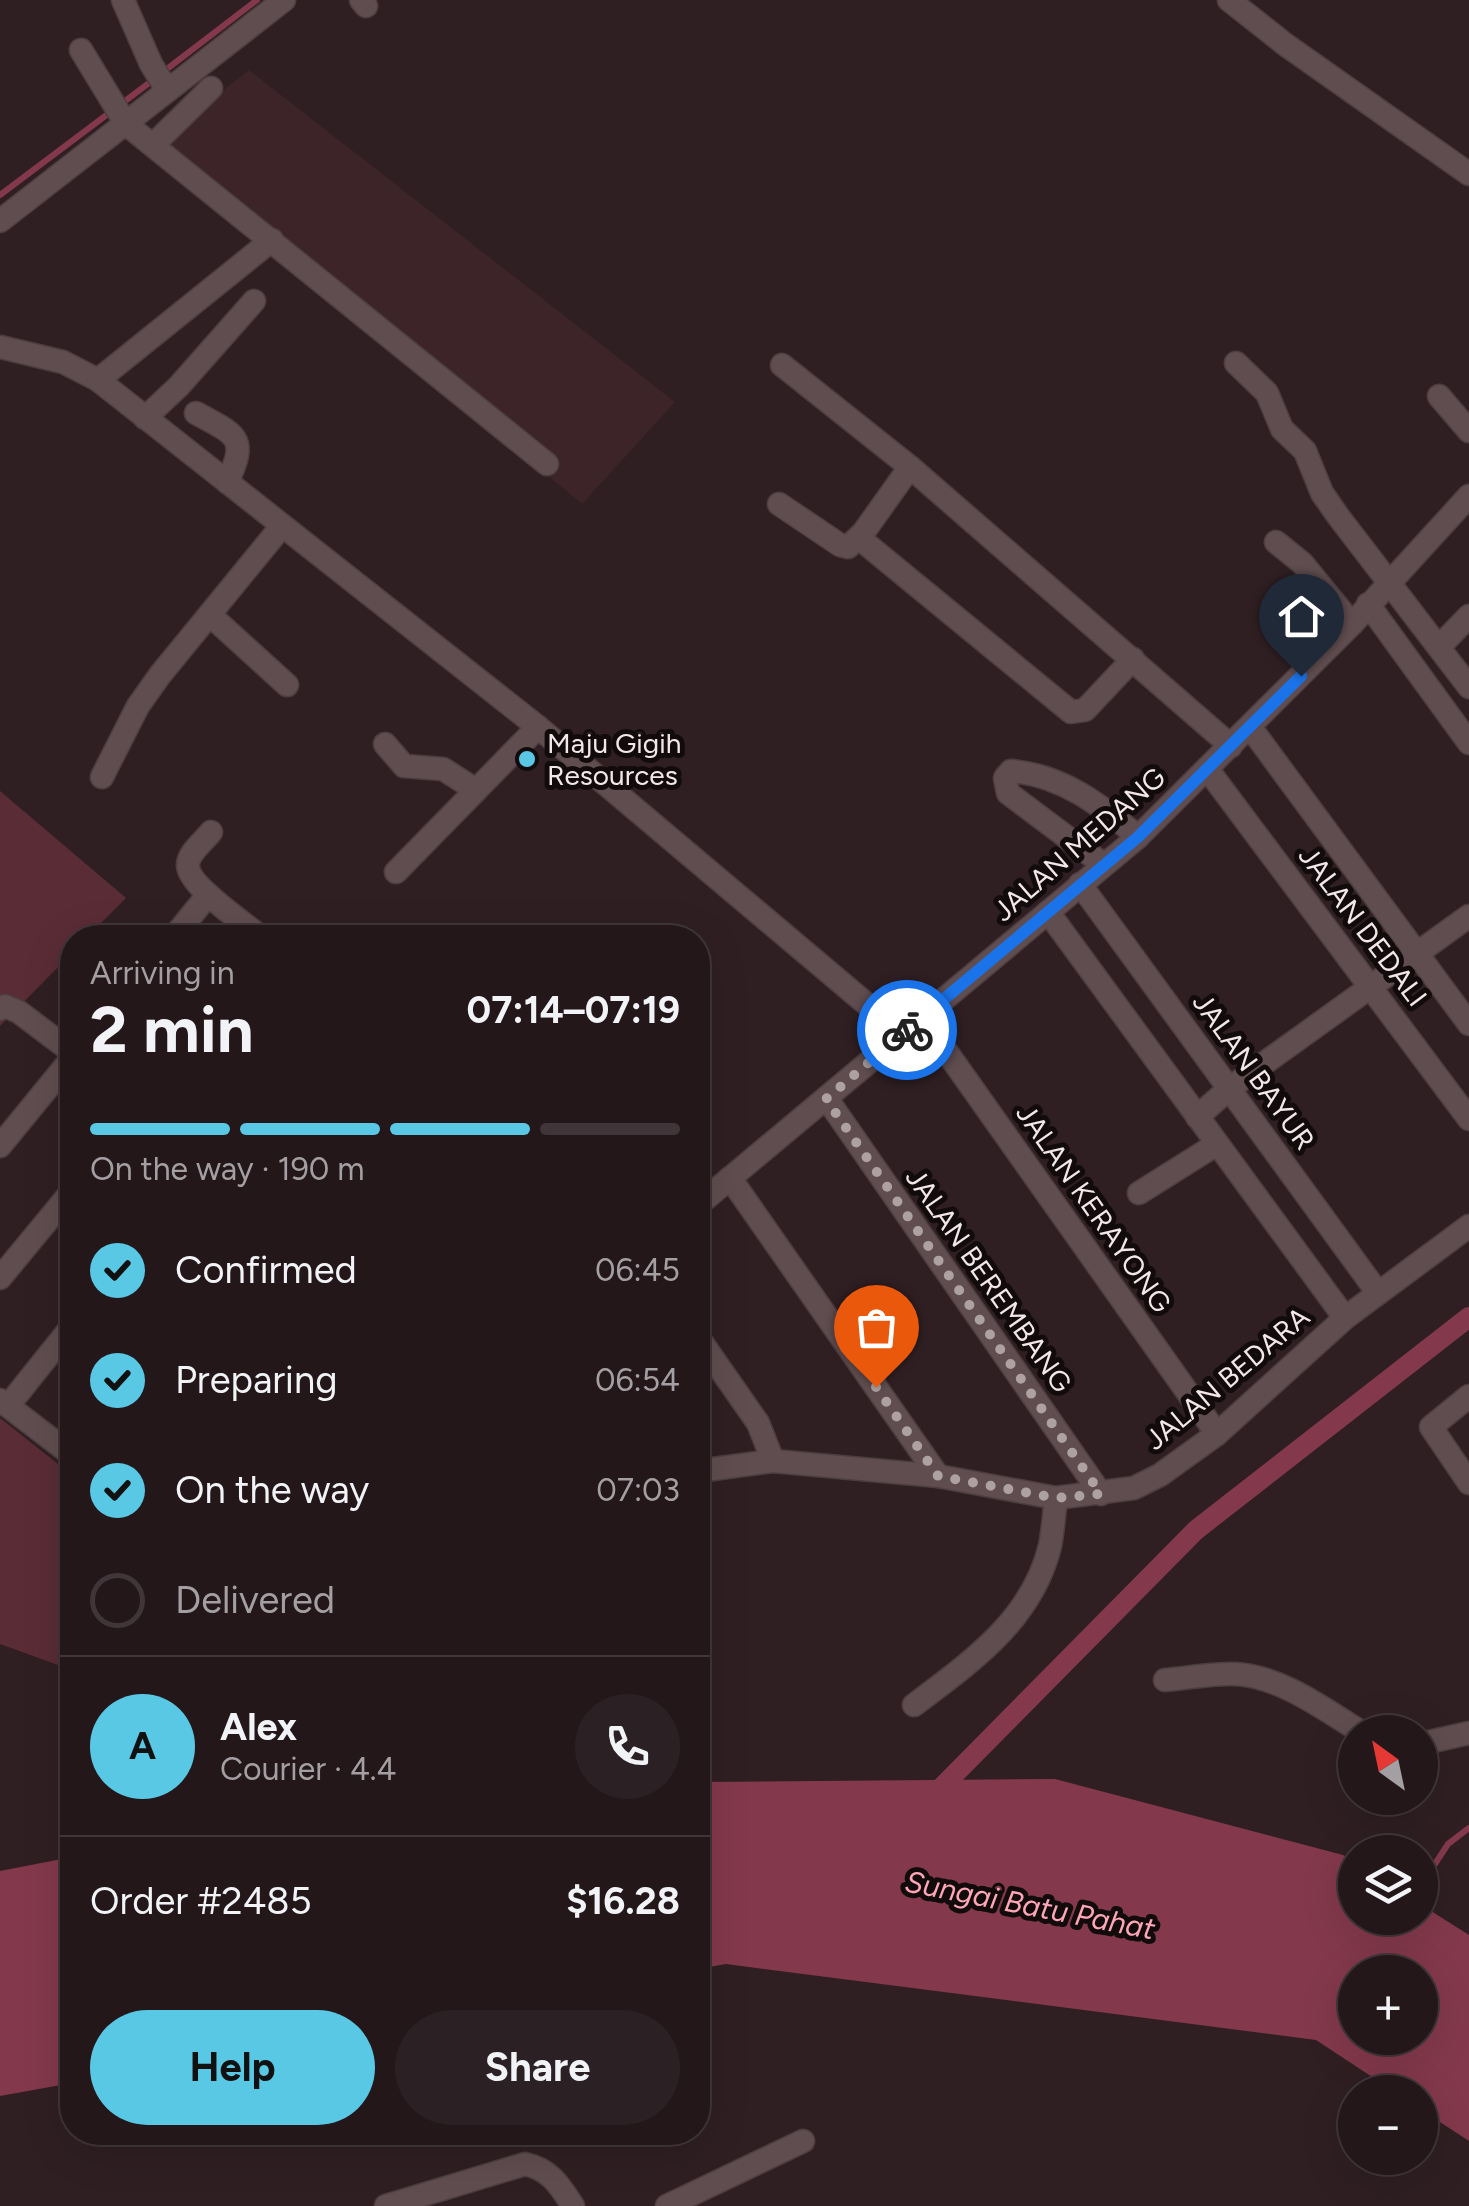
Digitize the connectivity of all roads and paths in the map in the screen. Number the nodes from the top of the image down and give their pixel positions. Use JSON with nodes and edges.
{"nodes":[{"id":1,"x":124,"y":0,"type":"edge"},
{"id":2,"x":284,"y":0,"type":"edge"},
{"id":3,"x":1229,"y":0,"type":"edge"},
{"id":4,"x":81,"y":50,"type":"dead end"},
{"id":5,"x":160,"y":79,"type":"junction"},
{"id":6,"x":211,"y":88,"type":"dead end"},
{"id":7,"x":116,"y":108,"type":"junction"},
{"id":8,"x":153,"y":145,"type":"junction"},
{"id":9,"x":1469,"y":174,"type":"edge"},
{"id":10,"x":0,"y":221,"type":"edge"},
{"id":11,"x":272,"y":240,"type":"junction"},
{"id":12,"x":254,"y":301,"type":"dead end"},
{"id":13,"x":0,"y":347,"type":"edge"},
{"id":14,"x":1236,"y":362,"type":"dead end"},
{"id":15,"x":782,"y":365,"type":"dead end"},
{"id":16,"x":98,"y":380,"type":"junction"},
{"id":17,"x":1438,"y":396,"type":"dead end"},
{"id":18,"x":196,"y":413,"type":"dead end"},
{"id":19,"x":145,"y":418,"type":"junction"},
{"id":20,"x":1469,"y":431,"type":"edge"},
{"id":21,"x":546,"y":464,"type":"dead end"},
{"id":22,"x":910,"y":467,"type":"junction"},
{"id":23,"x":227,"y":482,"type":"junction"},
{"id":24,"x":1469,"y":496,"type":"edge"},
{"id":25,"x":779,"y":504,"type":"dead end"},
{"id":26,"x":282,"y":527,"type":"junction"},
{"id":27,"x":859,"y":538,"type":"junction"},
{"id":28,"x":1276,"y":542,"type":"dead end"},
{"id":29,"x":1390,"y":580,"type":"junction"},
{"id":30,"x":1368,"y":604,"type":"junction"},
{"id":31,"x":210,"y":615,"type":"junction"},
{"id":32,"x":1469,"y":616,"type":"edge"},
{"id":33,"x":1352,"y":624,"type":"junction"},
{"id":34,"x":1439,"y":647,"type":"junction"},
{"id":35,"x":1133,"y":659,"type":"junction"},
{"id":36,"x":287,"y":685,"type":"dead end"},
{"id":37,"x":1469,"y":688,"type":"edge"},
{"id":38,"x":538,"y":727,"type":"junction"},
{"id":39,"x":1250,"y":728,"type":"junction"},
{"id":40,"x":1469,"y":743,"type":"edge"},
{"id":41,"x":386,"y":744,"type":"dead end"},
{"id":42,"x":1230,"y":746,"type":"junction"},
{"id":43,"x":1208,"y":770,"type":"junction"},
{"id":44,"x":102,"y":777,"type":"dead end"},
{"id":45,"x":476,"y":790,"type":"junction"},
{"id":46,"x":212,"y":832,"type":"dead end"},
{"id":47,"x":1138,"y":837,"type":"junction"},
{"id":48,"x":1104,"y":865,"type":"junction"},
{"id":49,"x":396,"y":872,"type":"dead end"},
{"id":50,"x":1080,"y":884,"type":"junction"},
{"id":51,"x":208,"y":894,"type":"junction"},
{"id":52,"x":1048,"y":912,"type":"junction"},
{"id":53,"x":1469,"y":916,"type":"edge"},
{"id":54,"x":183,"y":925,"type":"edge"},
{"id":55,"x":246,"y":925,"type":"edge"},
{"id":56,"x":1418,"y":953,"type":"junction"},
{"id":57,"x":1371,"y":987,"type":"junction"},
{"id":58,"x":0,"y":1009,"type":"edge"},
{"id":59,"x":922,"y":1017,"type":"junction"},
{"id":60,"x":1469,"y":1024,"type":"edge"},
{"id":61,"x":902,"y":1034,"type":"junction"},
{"id":62,"x":60,"y":1045,"type":"edge"},
{"id":63,"x":60,"y":1070,"type":"edge"},
{"id":64,"x":1230,"y":1088,"type":"junction"},
{"id":65,"x":826,"y":1099,"type":"junction"},
{"id":66,"x":1197,"y":1116,"type":"junction"},
{"id":67,"x":1469,"y":1118,"type":"edge"},
{"id":68,"x":1217,"y":1144,"type":"junction"},
{"id":69,"x":0,"y":1146,"type":"edge"},
{"id":70,"x":730,"y":1178,"type":"junction"},
{"id":71,"x":1138,"y":1194,"type":"dead end"},
{"id":72,"x":710,"y":1195,"type":"edge"},
{"id":73,"x":60,"y":1205,"type":"edge"},
{"id":74,"x":1469,"y":1226,"type":"edge"},
{"id":75,"x":0,"y":1278,"type":"edge"},
{"id":76,"x":1378,"y":1293,"type":"junction"},
{"id":77,"x":1345,"y":1318,"type":"junction"},
{"id":78,"x":60,"y":1340,"type":"edge"},
{"id":79,"x":710,"y":1354,"type":"edge"},
{"id":80,"x":1469,"y":1396,"type":"edge"},
{"id":81,"x":4,"y":1403,"type":"edge"},
{"id":82,"x":1217,"y":1434,"type":"junction"},
{"id":83,"x":60,"y":1445,"type":"edge"},
{"id":84,"x":773,"y":1461,"type":"junction"},
{"id":85,"x":710,"y":1470,"type":"edge"},
{"id":86,"x":938,"y":1476,"type":"junction"},
{"id":87,"x":1469,"y":1483,"type":"edge"},
{"id":88,"x":1101,"y":1494,"type":"junction"},
{"id":89,"x":1056,"y":1498,"type":"junction"},
{"id":90,"x":1165,"y":1680,"type":"dead end"},
{"id":91,"x":914,"y":1705,"type":"dead end"},
{"id":92,"x":1338,"y":1718,"type":"edge"},
{"id":93,"x":1469,"y":1733,"type":"edge"},
{"id":94,"x":1438,"y":1740,"type":"edge"},
{"id":95,"x":803,"y":2141,"type":"dead end"},
{"id":96,"x":386,"y":2206,"type":"edge"},
{"id":97,"x":573,"y":2206,"type":"edge"},
{"id":98,"x":667,"y":2206,"type":"edge"}],
"edges":[{"from":1,"to":5,"type":"street"},
{"from":2,"to":5,"type":"street"},
{"from":3,"to":9,"type":"street"},
{"from":4,"to":7,"type":"street"},
{"from":5,"to":7,"type":"street"},
{"from":6,"to":8,"type":"street"},
{"from":7,"to":8,"type":"street"},
{"from":7,"to":10,"type":"street"},
{"from":8,"to":11,"type":"street"},
{"from":11,"to":16,"type":"street"},
{"from":11,"to":21,"type":"street"},
{"from":12,"to":19,"type":"street"},
{"from":13,"to":16,"type":"street"},
{"from":14,"to":29,"type":"street"},
{"from":15,"to":22,"type":"street"},
{"from":16,"to":19,"type":"street"},
{"from":17,"to":20,"type":"street"},
{"from":18,"to":23,"type":"street"},
{"from":19,"to":23,"type":"street"},
{"from":22,"to":27,"type":"street"},
{"from":22,"to":35,"type":"street"},
{"from":23,"to":26,"type":"street"},
{"from":24,"to":29,"type":"street","name":"JALAN MEDANG"},
{"from":25,"to":27,"type":"street"},
{"from":26,"to":31,"type":"street"},
{"from":26,"to":38,"type":"street"},
{"from":27,"to":35,"type":"street"},
{"from":28,"to":33,"type":"street"},
{"from":29,"to":30,"type":"street","name":"JALAN MEDANG"},
{"from":29,"to":34,"type":"street"},
{"from":30,"to":33,"type":"street","name":"JALAN MEDANG"},
{"from":30,"to":40,"type":"street"},
{"from":31,"to":36,"type":"street"},
{"from":31,"to":44,"type":"street"},
{"from":32,"to":34,"type":"street"},
{"from":33,"to":39,"type":"street","name":"JALAN MEDANG"},
{"from":34,"to":37,"type":"street"},
{"from":35,"to":42,"type":"street"},
{"from":38,"to":45,"type":"street"},
{"from":38,"to":61,"type":"street"},
{"from":39,"to":42,"type":"street","name":"JALAN MEDANG"},
{"from":39,"to":56,"type":"street","name":"JALAN DEDALI"},
{"from":41,"to":45,"type":"street"},
{"from":42,"to":43,"type":"street","name":"JALAN MEDANG"},
{"from":43,"to":47,"type":"street","name":"JALAN MEDANG"},
{"from":43,"to":57,"type":"street","name":"JALAN DEDALI"},
{"from":45,"to":49,"type":"street"},
{"from":46,"to":51,"type":"street"},
{"from":47,"to":48,"type":"street","name":"JALAN MEDANG"},
{"from":47,"to":48,"type":"street"},
{"from":48,"to":50,"type":"street","name":"JALAN MEDANG"},
{"from":50,"to":52,"type":"street","name":"JALAN MEDANG"},
{"from":50,"to":64,"type":"street","name":"JALAN BAYUR"},
{"from":51,"to":54,"type":"street"},
{"from":51,"to":55,"type":"street"},
{"from":52,"to":59,"type":"street","name":"JALAN MEDANG"},
{"from":52,"to":66,"type":"street"},
{"from":53,"to":56,"type":"street"},
{"from":56,"to":57,"type":"street"},
{"from":56,"to":60,"type":"street","name":"JALAN DEDALI"},
{"from":57,"to":64,"type":"street"},
{"from":57,"to":67,"type":"street","name":"JALAN DEDALI"},
{"from":58,"to":62,"type":"street"},
{"from":59,"to":61,"type":"street","name":"JALAN MEDANG"},
{"from":59,"to":82,"type":"street","name":"JALAN KERAYONG"},
{"from":61,"to":65,"type":"street","name":"JALAN MEDANG"},
{"from":63,"to":69,"type":"street"},
{"from":64,"to":66,"type":"street"},
{"from":64,"to":76,"type":"street","name":"JALAN BAYUR"},
{"from":65,"to":70,"type":"street","name":"JALAN MEDANG"},
{"from":65,"to":88,"type":"street","name":"JALAN BEREMBANG"},
{"from":66,"to":68,"type":"street"},
{"from":68,"to":71,"type":"street"},
{"from":68,"to":77,"type":"street"},
{"from":70,"to":72,"type":"street","name":"JALAN MEDANG"},
{"from":70,"to":86,"type":"street"},
{"from":73,"to":75,"type":"street"},
{"from":74,"to":76,"type":"street","name":"JALAN BEDARA"},
{"from":76,"to":77,"type":"street","name":"JALAN BEDARA"},
{"from":77,"to":82,"type":"street","name":"JALAN BEDARA"},
{"from":78,"to":81,"type":"street"},
{"from":79,"to":84,"type":"street"},
{"from":80,"to":87,"type":"street"},
{"from":81,"to":83,"type":"street"},
{"from":82,"to":88,"type":"street","name":"JALAN BEDARA"},
{"from":84,"to":85,"type":"street","name":"JALAN BEDARA"},
{"from":84,"to":86,"type":"street","name":"JALAN BEDARA"},
{"from":86,"to":89,"type":"street","name":"JALAN BEDARA"},
{"from":88,"to":89,"type":"street","name":"JALAN BEDARA"},
{"from":89,"to":91,"type":"street"},
{"from":90,"to":92,"type":"street"},
{"from":93,"to":94,"type":"street"},
{"from":95,"to":98,"type":"street"},
{"from":96,"to":97,"type":"street"}]}
